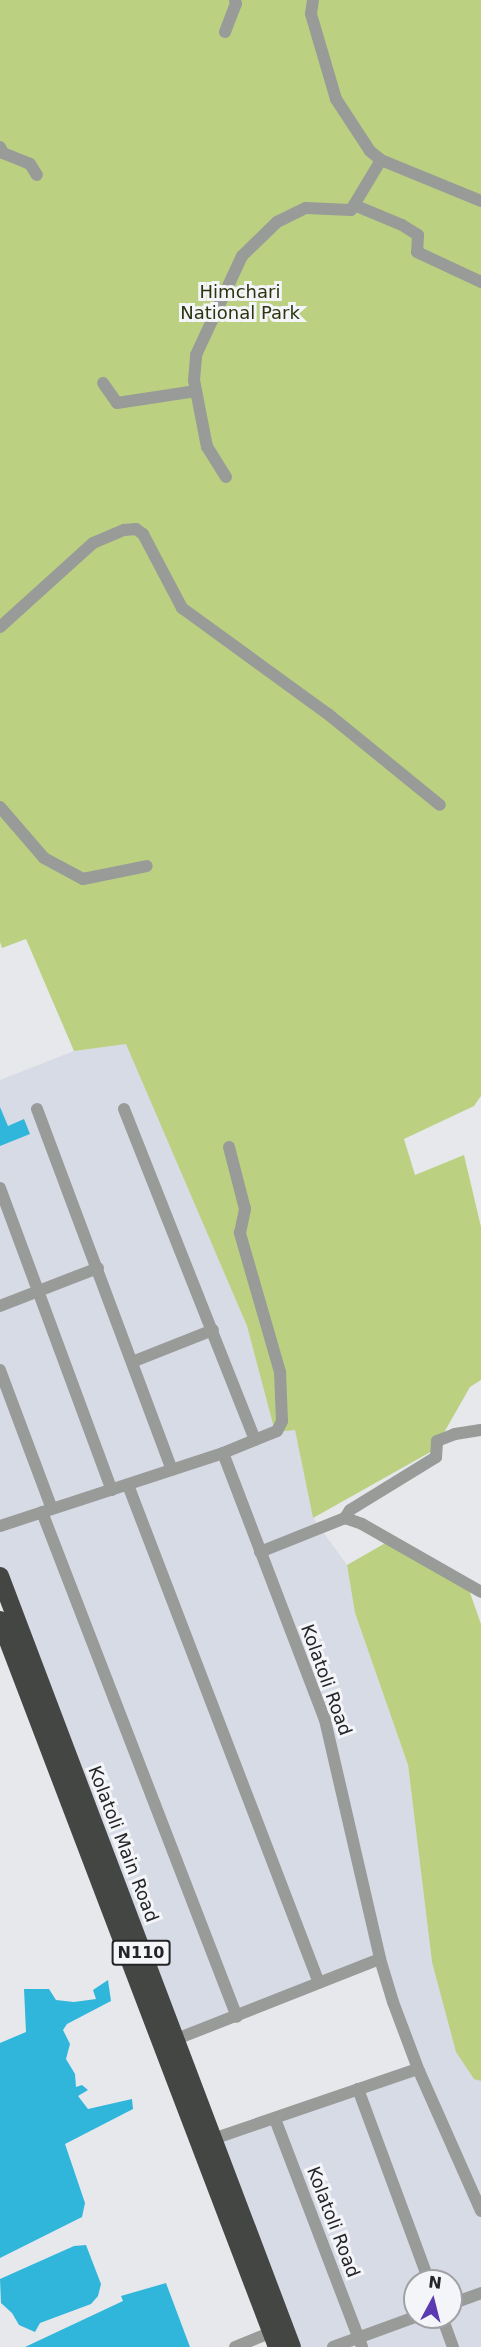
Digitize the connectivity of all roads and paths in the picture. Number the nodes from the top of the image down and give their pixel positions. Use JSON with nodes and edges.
{"nodes":[{"id":1,"x":235,"y":0,"type":"edge"},
{"id":2,"x":313,"y":0,"type":"edge"},
{"id":3,"x":225,"y":32,"type":"dead end"},
{"id":4,"x":0,"y":147,"type":"edge"},
{"id":5,"x":381,"y":160,"type":"junction"},
{"id":6,"x":37,"y":175,"type":"dead end"},
{"id":7,"x":481,"y":201,"type":"edge"},
{"id":8,"x":354,"y":205,"type":"junction"},
{"id":9,"x":480,"y":277,"type":"edge"},
{"id":10,"x":103,"y":383,"type":"dead end"},
{"id":11,"x":196,"y":391,"type":"junction"},
{"id":12,"x":226,"y":477,"type":"dead end"},
{"id":13,"x":0,"y":627,"type":"edge"},
{"id":14,"x":440,"y":805,"type":"dead end"},
{"id":15,"x":0,"y":807,"type":"edge"},
{"id":16,"x":147,"y":866,"type":"dead end"},
{"id":17,"x":124,"y":1109,"type":"dead end"},
{"id":18,"x":37,"y":1110,"type":"dead end"},
{"id":19,"x":229,"y":1147,"type":"dead end"},
{"id":20,"x":0,"y":1188,"type":"edge"},
{"id":21,"x":98,"y":1268,"type":"junction"},
{"id":22,"x":39,"y":1292,"type":"junction"},
{"id":23,"x":0,"y":1306,"type":"edge"},
{"id":24,"x":213,"y":1330,"type":"junction"},
{"id":25,"x":132,"y":1362,"type":"junction"},
{"id":26,"x":0,"y":1370,"type":"edge"},
{"id":27,"x":481,"y":1430,"type":"edge"},
{"id":28,"x":255,"y":1440,"type":"junction"},
{"id":29,"x":223,"y":1453,"type":"junction"},
{"id":30,"x":172,"y":1470,"type":"junction"},
{"id":31,"x":128,"y":1485,"type":"junction"},
{"id":32,"x":112,"y":1490,"type":"junction"},
{"id":33,"x":47,"y":1510,"type":"junction"},
{"id":34,"x":345,"y":1518,"type":"junction"},
{"id":35,"x":0,"y":1526,"type":"edge"},
{"id":36,"x":260,"y":1552,"type":"junction"},
{"id":37,"x":0,"y":1576,"type":"edge"},
{"id":38,"x":481,"y":1592,"type":"edge"},
{"id":39,"x":0,"y":1620,"type":"edge"},
{"id":40,"x":380,"y":1959,"type":"junction"},
{"id":41,"x":319,"y":1983,"type":"junction"},
{"id":42,"x":237,"y":2017,"type":"junction"},
{"id":43,"x":174,"y":2040,"type":"junction"},
{"id":44,"x":419,"y":2071,"type":"junction"},
{"id":45,"x":185,"y":2086,"type":"junction"},
{"id":46,"x":358,"y":2089,"type":"junction"},
{"id":47,"x":275,"y":2119,"type":"junction"},
{"id":48,"x":213,"y":2139,"type":"junction"},
{"id":49,"x":481,"y":2211,"type":"edge"},
{"id":50,"x":425,"y":2269,"type":"edge"},
{"id":51,"x":481,"y":2293,"type":"edge"},
{"id":52,"x":463,"y":2300,"type":"edge"},
{"id":53,"x":403,"y":2322,"type":"edge"},
{"id":54,"x":446,"y":2329,"type":"edge"},
{"id":55,"x":277,"y":2340,"type":"edge"},
{"id":56,"x":360,"y":2342,"type":"edge"},
{"id":57,"x":235,"y":2347,"type":"edge"},
{"id":58,"x":292,"y":2347,"type":"edge"},
{"id":59,"x":333,"y":2347,"type":"edge"},
{"id":60,"x":453,"y":2347,"type":"edge"}],
"edges":[{"from":1,"to":3,"type":"street"},
{"from":2,"to":5,"type":"street"},
{"from":4,"to":6,"type":"street"},
{"from":5,"to":7,"type":"street"},
{"from":5,"to":8,"type":"street"},
{"from":8,"to":9,"type":"street"},
{"from":8,"to":11,"type":"street"},
{"from":10,"to":11,"type":"street"},
{"from":11,"to":12,"type":"street"},
{"from":13,"to":14,"type":"street"},
{"from":15,"to":16,"type":"street"},
{"from":17,"to":24,"type":"street"},
{"from":18,"to":21,"type":"street"},
{"from":19,"to":28,"type":"street"},
{"from":20,"to":22,"type":"street"},
{"from":21,"to":22,"type":"street"},
{"from":21,"to":25,"type":"street"},
{"from":22,"to":23,"type":"street"},
{"from":22,"to":32,"type":"street"},
{"from":24,"to":25,"type":"street"},
{"from":24,"to":28,"type":"street"},
{"from":25,"to":30,"type":"street"},
{"from":26,"to":33,"type":"street"},
{"from":27,"to":34,"type":"street"},
{"from":28,"to":29,"type":"street"},
{"from":29,"to":30,"type":"street"},
{"from":29,"to":36,"type":"street","name":"Kolatoli Road"},
{"from":30,"to":31,"type":"street"},
{"from":31,"to":32,"type":"street"},
{"from":31,"to":41,"type":"street"},
{"from":32,"to":33,"type":"street"},
{"from":33,"to":35,"type":"street"},
{"from":33,"to":42,"type":"street"},
{"from":34,"to":36,"type":"street"},
{"from":34,"to":38,"type":"street"},
{"from":36,"to":40,"type":"street","name":"Kolatoli Road"},
{"from":37,"to":43,"type":"highway","name":"Kolatoli Main Road","number":"N110"},
{"from":39,"to":45,"type":"highway","name":"Kolatoli Main Road","number":"N110"},
{"from":40,"to":41,"type":"street"},
{"from":40,"to":44,"type":"street","name":"Kolatoli Road"},
{"from":41,"to":42,"type":"street"},
{"from":42,"to":43,"type":"street"},
{"from":43,"to":45,"type":"highway","name":"Kolatoli Main Road","number":"N110"},
{"from":44,"to":46,"type":"street"},
{"from":44,"to":49,"type":"street"},
{"from":45,"to":48,"type":"highway","name":"Kolatoli Main Road","number":"N110"},
{"from":45,"to":55,"type":"highway","name":"Kolatoli Main Road","number":"N110"},
{"from":46,"to":47,"type":"street"},
{"from":46,"to":50,"type":"street"},
{"from":47,"to":48,"type":"street"},
{"from":47,"to":56,"type":"street","name":"Kolatoli Road"},
{"from":48,"to":55,"type":"highway","name":"Kolatoli Main Road","number":"N110"},
{"from":51,"to":52,"type":"street"},
{"from":53,"to":56,"type":"street"},
{"from":54,"to":60,"type":"street"},
{"from":55,"to":57,"type":"street"},
{"from":55,"to":58,"type":"highway","number":"N110"},
{"from":56,"to":59,"type":"street"}]}
